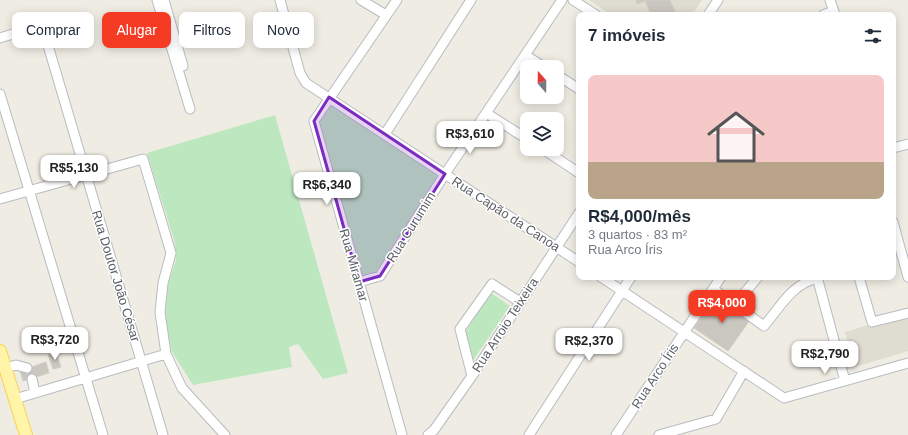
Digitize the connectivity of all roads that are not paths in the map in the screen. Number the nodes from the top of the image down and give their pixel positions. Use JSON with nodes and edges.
{"nodes":[{"id":1,"x":157,"y":0,"type":"edge"},
{"id":2,"x":164,"y":0,"type":"edge"},
{"id":3,"x":280,"y":0,"type":"edge"},
{"id":4,"x":361,"y":0,"type":"edge"},
{"id":5,"x":397,"y":0,"type":"edge"},
{"id":6,"x":471,"y":0,"type":"edge"},
{"id":7,"x":562,"y":0,"type":"edge"},
{"id":8,"x":573,"y":0,"type":"edge"},
{"id":9,"x":718,"y":0,"type":"edge"},
{"id":10,"x":830,"y":0,"type":"edge"},
{"id":11,"x":591,"y":12,"type":"edge"},
{"id":12,"x":710,"y":12,"type":"edge"},
{"id":13,"x":834,"y":12,"type":"edge"},
{"id":14,"x":386,"y":15,"type":"junction"},
{"id":15,"x":0,"y":38,"type":"edge"},
{"id":16,"x":525,"y":55,"type":"junction"},
{"id":17,"x":533,"y":60,"type":"edge"},
{"id":18,"x":564,"y":79,"type":"edge"},
{"id":19,"x":576,"y":87,"type":"edge"},
{"id":20,"x":0,"y":94,"type":"edge"},
{"id":21,"x":329,"y":97,"type":"junction"},
{"id":22,"x":486,"y":112,"type":"junction"},
{"id":23,"x":385,"y":134,"type":"junction"},
{"id":24,"x":520,"y":134,"type":"edge"},
{"id":25,"x":908,"y":144,"type":"edge"},
{"id":26,"x":896,"y":147,"type":"edge"},
{"id":27,"x":553,"y":156,"type":"edge"},
{"id":28,"x":576,"y":171,"type":"edge"},
{"id":29,"x":445,"y":174,"type":"junction"},
{"id":30,"x":86,"y":175,"type":"junction"},
{"id":31,"x":29,"y":191,"type":"junction"},
{"id":32,"x":0,"y":199,"type":"edge"},
{"id":33,"x":576,"y":217,"type":"edge"},
{"id":34,"x":896,"y":233,"type":"edge"},
{"id":35,"x":556,"y":247,"type":"junction"},
{"id":36,"x":576,"y":260,"type":"edge"},
{"id":37,"x":908,"y":277,"type":"edge"},
{"id":38,"x":606,"y":280,"type":"edge"},
{"id":39,"x":629,"y":280,"type":"edge"},
{"id":40,"x":719,"y":280,"type":"edge"},
{"id":41,"x":755,"y":280,"type":"edge"},
{"id":42,"x":808,"y":280,"type":"edge"},
{"id":43,"x":818,"y":280,"type":"edge"},
{"id":44,"x":860,"y":280,"type":"edge"},
{"id":45,"x":359,"y":282,"type":"junction"},
{"id":46,"x":713,"y":289,"type":"junction"},
{"id":47,"x":622,"y":291,"type":"junction"},
{"id":48,"x":520,"y":302,"type":"junction"},
{"id":49,"x":735,"y":304,"type":"junction"},
{"id":50,"x":908,"y":313,"type":"edge"},
{"id":51,"x":684,"y":332,"type":"junction"},
{"id":52,"x":0,"y":351,"type":"edge"},
{"id":53,"x":166,"y":354,"type":"junction"},
{"id":54,"x":142,"y":361,"type":"junction"},
{"id":55,"x":908,"y":363,"type":"edge"},
{"id":56,"x":5,"y":368,"type":"junction"},
{"id":57,"x":27,"y":368,"type":"dead end"},
{"id":58,"x":744,"y":371,"type":"junction"},
{"id":59,"x":472,"y":376,"type":"junction"},
{"id":60,"x":86,"y":378,"type":"junction"},
{"id":61,"x":32,"y":379,"type":"dead end"},
{"id":62,"x":845,"y":380,"type":"junction"},
{"id":63,"x":35,"y":393,"type":"junction"},
{"id":64,"x":15,"y":399,"type":"junction"},
{"id":65,"x":26,"y":435,"type":"edge"},
{"id":66,"x":103,"y":435,"type":"edge"},
{"id":67,"x":163,"y":435,"type":"edge"},
{"id":68,"x":225,"y":435,"type":"edge"},
{"id":69,"x":402,"y":435,"type":"edge"},
{"id":70,"x":428,"y":435,"type":"edge"},
{"id":71,"x":529,"y":435,"type":"edge"},
{"id":72,"x":616,"y":435,"type":"edge"},
{"id":73,"x":659,"y":435,"type":"edge"}],
"edges":[{"from":1,"to":2,"type":"street"},
{"from":3,"to":21,"type":"street","name":"Rua Capão da Canoa"},
{"from":4,"to":14,"type":"street"},
{"from":5,"to":14,"type":"street","name":"Rua Miramar"},
{"from":6,"to":23,"type":"street"},
{"from":7,"to":16,"type":"street","name":"Rua Curumim"},
{"from":8,"to":11,"type":"street"},
{"from":9,"to":12,"type":"street"},
{"from":10,"to":13,"type":"street"},
{"from":14,"to":21,"type":"street","name":"Rua Miramar"},
{"from":15,"to":30,"type":"street","name":"Rua Doutor João César"},
{"from":16,"to":17,"type":"street"},
{"from":16,"to":22,"type":"street","name":"Rua Curumim"},
{"from":18,"to":19,"type":"street"},
{"from":20,"to":31,"type":"street"},
{"from":21,"to":23,"type":"street","name":"Rua Capão da Canoa"},
{"from":21,"to":45,"type":"street","name":"Rua Miramar"},
{"from":22,"to":24,"type":"street"},
{"from":22,"to":29,"type":"street","name":"Rua Curumim"},
{"from":23,"to":29,"type":"street","name":"Rua Capão da Canoa"},
{"from":25,"to":26,"type":"street"},
{"from":27,"to":28,"type":"street"},
{"from":29,"to":35,"type":"street","name":"Rua Capão da Canoa"},
{"from":29,"to":45,"type":"street","name":"Rua Curumim"},
{"from":30,"to":31,"type":"street"},
{"from":30,"to":53,"type":"street"},
{"from":30,"to":54,"type":"street","name":"Rua Doutor João César"},
{"from":31,"to":32,"type":"street"},
{"from":31,"to":60,"type":"street"},
{"from":33,"to":35,"type":"street","name":"Rua Arroio Teixeira"},
{"from":34,"to":37,"type":"street"},
{"from":35,"to":36,"type":"street","name":"Rua Capão da Canoa"},
{"from":35,"to":48,"type":"street","name":"Rua Arroio Teixeira"},
{"from":38,"to":47,"type":"street"},
{"from":39,"to":47,"type":"street"},
{"from":40,"to":46,"type":"street","name":"Rua Arco Íris"},
{"from":41,"to":49,"type":"street"},
{"from":42,"to":49,"type":"street"},
{"from":43,"to":62,"type":"street"},
{"from":44,"to":50,"type":"street"},
{"from":45,"to":69,"type":"street","name":"Rua Miramar"},
{"from":46,"to":49,"type":"street"},
{"from":46,"to":51,"type":"street","name":"Rua Arco Íris"},
{"from":47,"to":51,"type":"street"},
{"from":47,"to":71,"type":"street"},
{"from":48,"to":59,"type":"street","name":"Rua Arroio Teixeira"},
{"from":48,"to":59,"type":"street"},
{"from":51,"to":58,"type":"street"},
{"from":51,"to":72,"type":"street","name":"Rua Arco Íris"},
{"from":52,"to":56,"type":"main road"},
{"from":53,"to":54,"type":"street"},
{"from":53,"to":68,"type":"street"},
{"from":54,"to":60,"type":"street"},
{"from":54,"to":67,"type":"street","name":"Rua Doutor João César"},
{"from":55,"to":62,"type":"street"},
{"from":56,"to":57,"type":"street"},
{"from":56,"to":64,"type":"main road"},
{"from":58,"to":62,"type":"street"},
{"from":58,"to":73,"type":"street"},
{"from":59,"to":70,"type":"street","name":"Rua Arroio Teixeira"},
{"from":60,"to":63,"type":"street"},
{"from":60,"to":66,"type":"street"},
{"from":61,"to":63,"type":"street"},
{"from":63,"to":64,"type":"street"},
{"from":64,"to":65,"type":"main road"}]}
